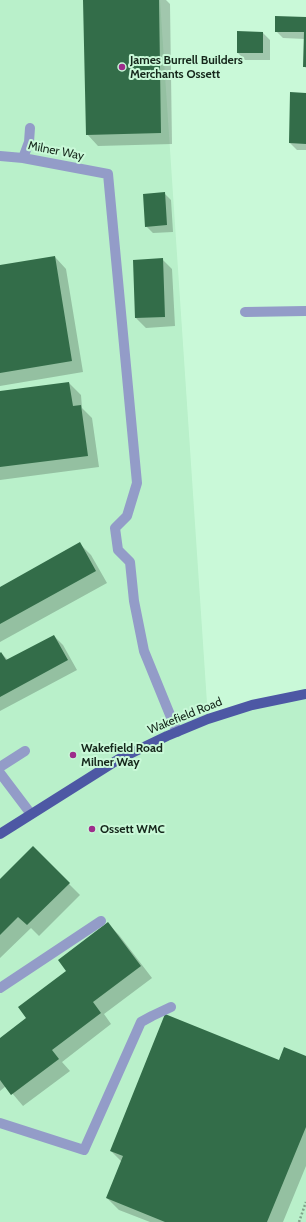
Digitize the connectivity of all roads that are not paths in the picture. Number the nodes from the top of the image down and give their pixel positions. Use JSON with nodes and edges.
{"nodes":[{"id":1,"x":30,"y":128,"type":"dead end"},
{"id":2,"x":0,"y":156,"type":"edge"},
{"id":3,"x":23,"y":158,"type":"junction"},
{"id":4,"x":306,"y":311,"type":"edge"},
{"id":5,"x":245,"y":312,"type":"dead end"},
{"id":6,"x":306,"y":694,"type":"edge"},
{"id":7,"x":177,"y":732,"type":"junction"},
{"id":8,"x":25,"y":751,"type":"dead end"},
{"id":9,"x":0,"y":767,"type":"edge"},
{"id":10,"x":0,"y":773,"type":"edge"},
{"id":11,"x":31,"y":814,"type":"junction"},
{"id":12,"x":0,"y":834,"type":"edge"},
{"id":13,"x":101,"y":921,"type":"dead end"},
{"id":14,"x":0,"y":988,"type":"edge"},
{"id":15,"x":171,"y":1007,"type":"dead end"},
{"id":16,"x":0,"y":1123,"type":"edge"}],
"edges":[{"from":1,"to":3,"type":"street"},
{"from":2,"to":3,"type":"street","name":"Milner Way"},
{"from":3,"to":7,"type":"street","name":"Milner Way"},
{"from":4,"to":5,"type":"street"},
{"from":6,"to":7,"type":"main road","name":"Wakefield Road"},
{"from":7,"to":11,"type":"main road","name":"Wakefield Road"},
{"from":8,"to":9,"type":"street"},
{"from":10,"to":11,"type":"street"},
{"from":11,"to":12,"type":"main road","name":"Wakefield Road"},
{"from":13,"to":14,"type":"street"},
{"from":15,"to":16,"type":"street"}]}
